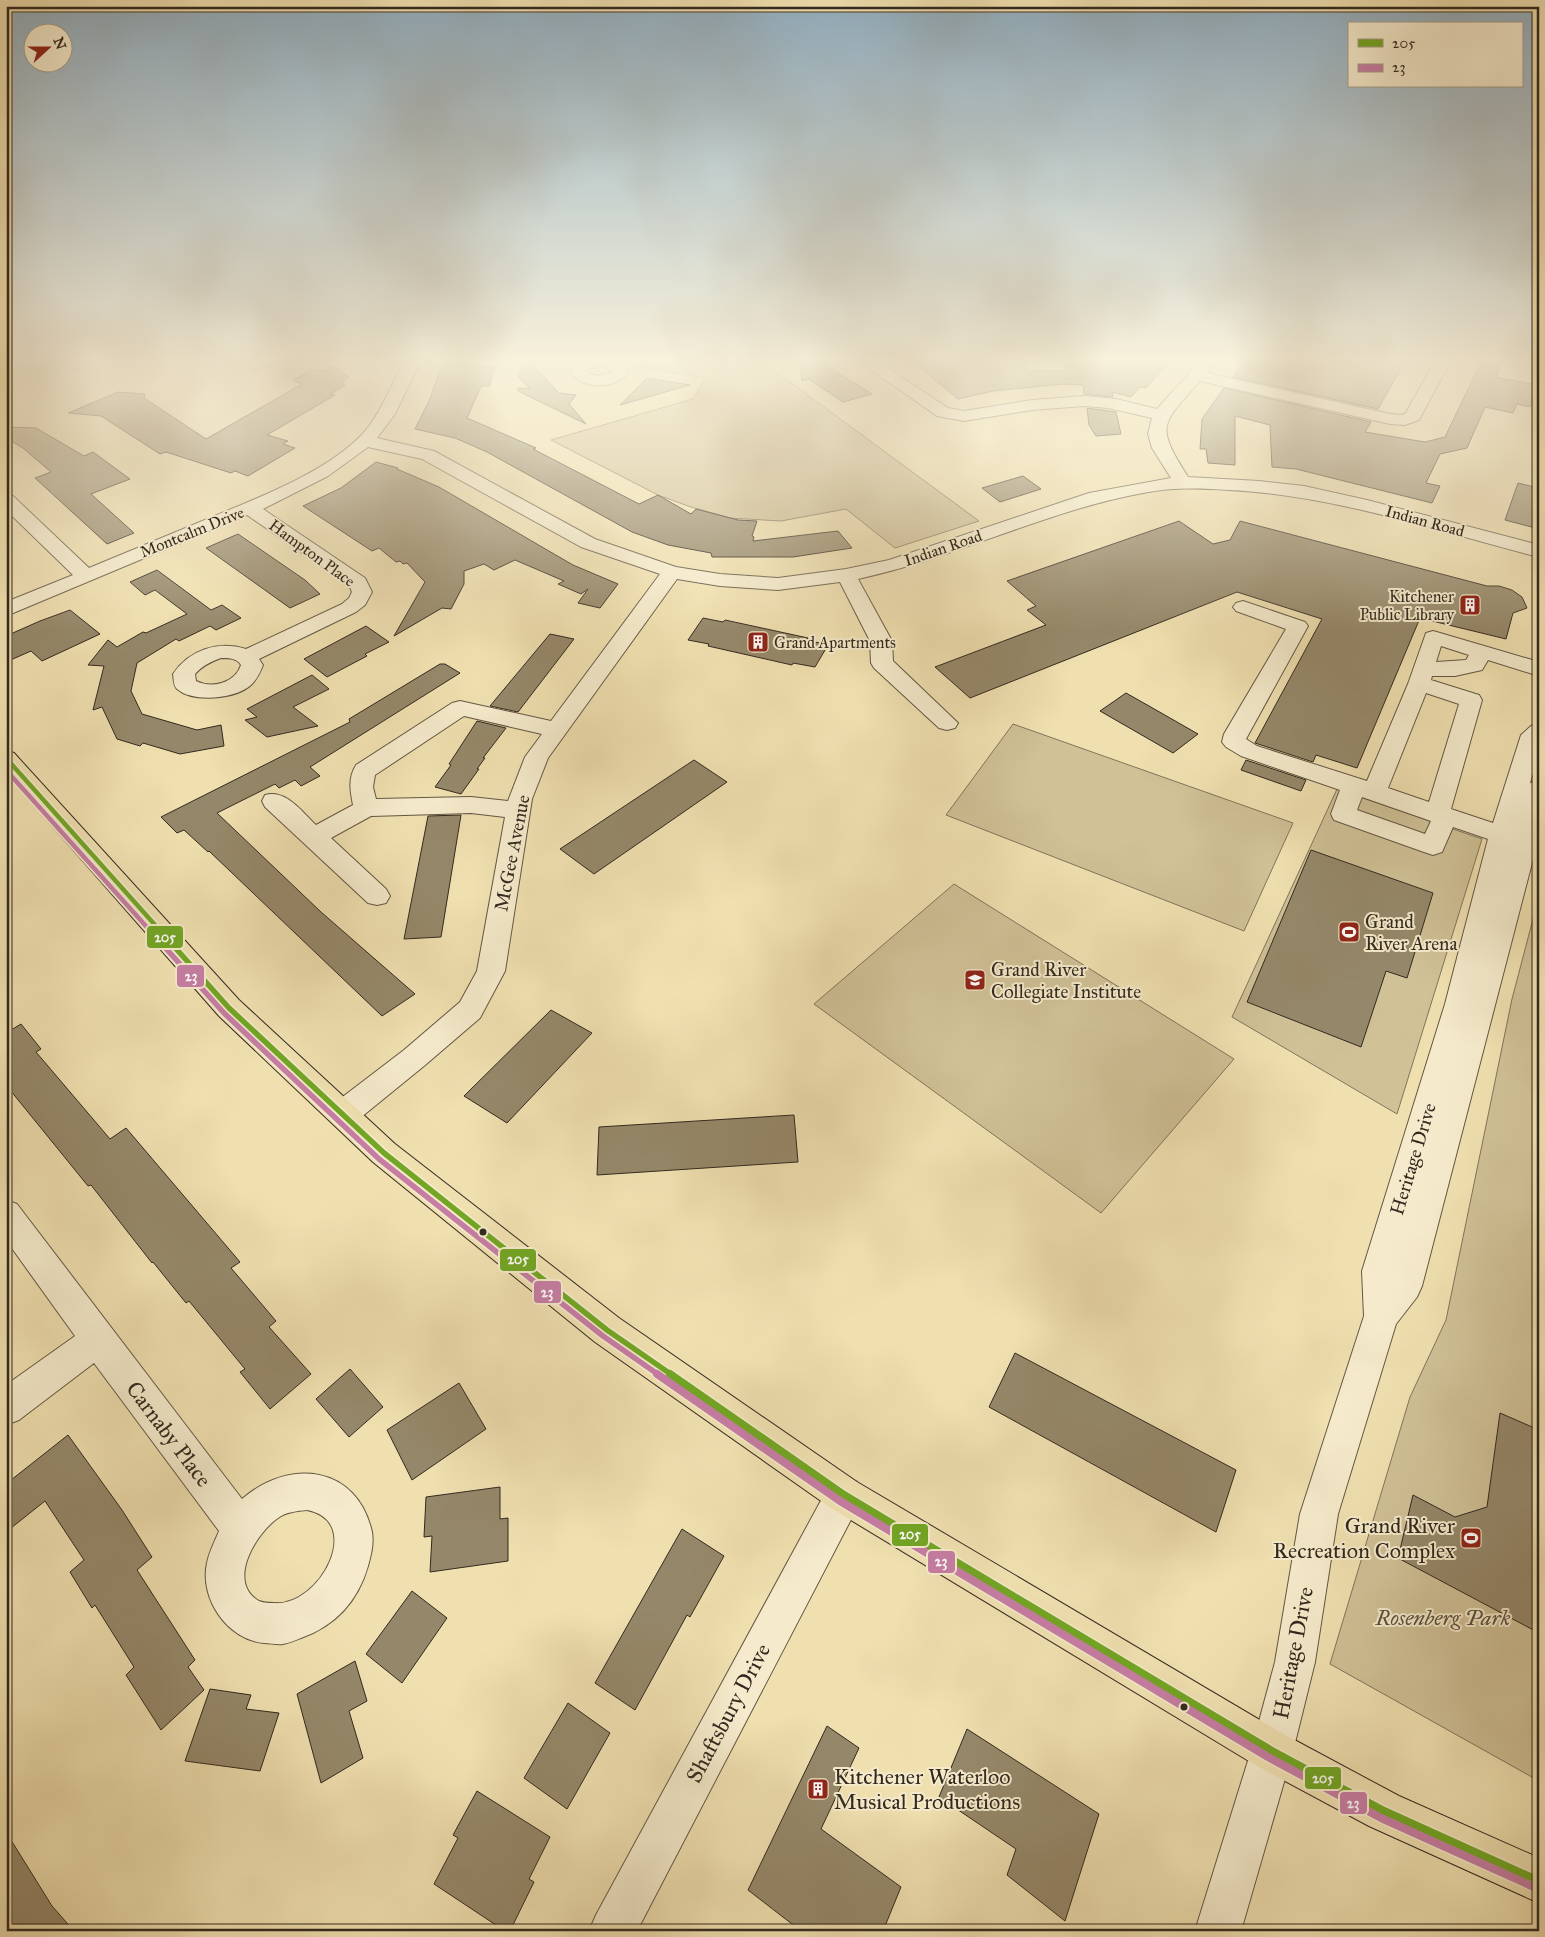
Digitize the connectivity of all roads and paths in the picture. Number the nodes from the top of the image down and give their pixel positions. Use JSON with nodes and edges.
{"nodes":[{"id":1,"x":352,"y":450,"type":"edge"},
{"id":2,"x":412,"y":450,"type":"edge"},
{"id":3,"x":1162,"y":450,"type":"edge"},
{"id":4,"x":1182,"y":482,"type":"junction"},
{"id":5,"x":6,"y":500,"type":"edge"},
{"id":6,"x":249,"y":508,"type":"junction"},
{"id":7,"x":1539,"y":551,"type":"edge"},
{"id":8,"x":672,"y":572,"type":"junction"},
{"id":9,"x":846,"y":575,"type":"junction"},
{"id":10,"x":86,"y":576,"type":"junction"},
{"id":11,"x":1243,"y":607,"type":"dead end"},
{"id":12,"x":6,"y":610,"type":"edge"},
{"id":13,"x":1482,"y":652,"type":"junction"},
{"id":14,"x":247,"y":657,"type":"dead end"},
{"id":15,"x":1539,"y":668,"type":"edge"},
{"id":16,"x":1422,"y":677,"type":"junction"},
{"id":17,"x":947,"y":723,"type":"dead end"},
{"id":18,"x":557,"y":730,"type":"junction"},
{"id":19,"x":1539,"y":732,"type":"edge"},
{"id":20,"x":6,"y":758,"type":"edge"},
{"id":21,"x":1364,"y":789,"type":"junction"},
{"id":22,"x":1539,"y":789,"type":"edge"},
{"id":23,"x":274,"y":801,"type":"dead end"},
{"id":24,"x":366,"y":808,"type":"junction"},
{"id":25,"x":518,"y":810,"type":"junction"},
{"id":26,"x":1441,"y":815,"type":"junction"},
{"id":27,"x":314,"y":837,"type":"junction"},
{"id":28,"x":1513,"y":839,"type":"junction"},
{"id":29,"x":377,"y":896,"type":"dead end"},
{"id":30,"x":343,"y":1114,"type":"junction"},
{"id":31,"x":6,"y":1214,"type":"edge"},
{"id":32,"x":98,"y":1340,"type":"junction"},
{"id":33,"x":6,"y":1407,"type":"edge"},
{"id":34,"x":844,"y":1496,"type":"junction"},
{"id":35,"x":241,"y":1529,"type":"dead end"},
{"id":36,"x":1272,"y":1751,"type":"junction"},
{"id":37,"x":1539,"y":1881,"type":"edge"},
{"id":38,"x":612,"y":1931,"type":"edge"},
{"id":39,"x":1218,"y":1931,"type":"edge"}],
"edges":[{"from":1,"to":6,"type":"street","name":"Montcalm Drive"},
{"from":2,"to":8,"type":"street","name":"Indian Road"},
{"from":3,"to":4,"type":"street"},
{"from":4,"to":7,"type":"street","name":"Indian Road"},
{"from":4,"to":9,"type":"street","name":"Indian Road"},
{"from":5,"to":10,"type":"street"},
{"from":6,"to":10,"type":"street","name":"Montcalm Drive"},
{"from":6,"to":14,"type":"street","name":"Hampton Place"},
{"from":8,"to":9,"type":"street","name":"Indian Road"},
{"from":8,"to":18,"type":"street","name":"McGee Avenue"},
{"from":9,"to":17,"type":"street"},
{"from":10,"to":12,"type":"street","name":"Montcalm Drive"},
{"from":11,"to":21,"type":"street"},
{"from":13,"to":15,"type":"street"},
{"from":13,"to":16,"type":"street"},
{"from":13,"to":16,"type":"street"},
{"from":16,"to":21,"type":"street"},
{"from":16,"to":26,"type":"street"},
{"from":18,"to":24,"type":"street"},
{"from":18,"to":25,"type":"street","name":"McGee Avenue"},
{"from":19,"to":28,"type":"street","name":"Heritage Drive"},
{"from":20,"to":30,"type":"main road"},
{"from":21,"to":26,"type":"street"},
{"from":21,"to":26,"type":"street"},
{"from":22,"to":28,"type":"street","name":"Heritage Drive"},
{"from":23,"to":27,"type":"street"},
{"from":24,"to":25,"type":"street"},
{"from":24,"to":27,"type":"street"},
{"from":25,"to":30,"type":"street","name":"McGee Avenue"},
{"from":26,"to":28,"type":"street"},
{"from":27,"to":29,"type":"street"},
{"from":28,"to":36,"type":"street","name":"Heritage Drive"},
{"from":30,"to":34,"type":"main road"},
{"from":31,"to":32,"type":"street","name":"Carnaby Place"},
{"from":32,"to":33,"type":"street"},
{"from":32,"to":35,"type":"street","name":"Carnaby Place"},
{"from":34,"to":36,"type":"main road"},
{"from":34,"to":38,"type":"street","name":"Shaftsbury Drive"},
{"from":36,"to":37,"type":"main road"},
{"from":36,"to":39,"type":"street","name":"Heritage Drive"}]}
